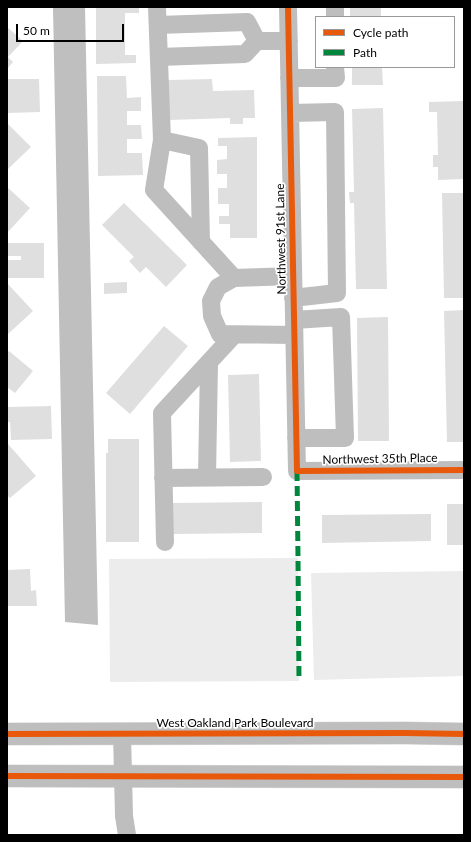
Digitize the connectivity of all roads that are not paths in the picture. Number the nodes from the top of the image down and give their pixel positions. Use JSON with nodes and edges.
{"nodes":[{"id":1,"x":157,"y":7,"type":"edge"},
{"id":2,"x":288,"y":7,"type":"edge"},
{"id":3,"x":158,"y":25,"type":"junction"},
{"id":4,"x":257,"y":41,"type":"junction"},
{"id":5,"x":289,"y":41,"type":"junction"},
{"id":6,"x":159,"y":57,"type":"junction"},
{"id":7,"x":335,"y":68,"type":"edge"},
{"id":8,"x":289,"y":78,"type":"junction"},
{"id":9,"x":290,"y":113,"type":"junction"},
{"id":10,"x":162,"y":140,"type":"junction"},
{"id":11,"x":201,"y":242,"type":"junction"},
{"id":12,"x":293,"y":276,"type":"junction"},
{"id":13,"x":234,"y":278,"type":"junction"},
{"id":14,"x":293,"y":298,"type":"junction"},
{"id":15,"x":294,"y":327,"type":"junction"},
{"id":16,"x":234,"y":335,"type":"junction"},
{"id":17,"x":209,"y":362,"type":"junction"},
{"id":18,"x":296,"y":438,"type":"junction"},
{"id":19,"x":464,"y":470,"type":"edge"},
{"id":20,"x":297,"y":471,"type":"joint"},
{"id":21,"x":207,"y":477,"type":"junction"},
{"id":22,"x":263,"y":477,"type":"dead end"},
{"id":23,"x":163,"y":478,"type":"junction"},
{"id":24,"x":164,"y":542,"type":"dead end"},
{"id":25,"x":7,"y":734,"type":"edge"},
{"id":26,"x":122,"y":734,"type":"junction"},
{"id":27,"x":464,"y":734,"type":"edge"},
{"id":28,"x":7,"y":776,"type":"edge"},
{"id":29,"x":123,"y":776,"type":"junction"},
{"id":30,"x":464,"y":777,"type":"edge"},
{"id":31,"x":127,"y":835,"type":"edge"}],
"edges":[{"from":1,"to":3,"type":"street"},
{"from":2,"to":5,"type":"street","name":"Northwest 91st Lane"},
{"from":3,"to":4,"type":"street"},
{"from":3,"to":6,"type":"street"},
{"from":4,"to":5,"type":"street"},
{"from":4,"to":6,"type":"street"},
{"from":5,"to":8,"type":"street","name":"Northwest 91st Lane"},
{"from":6,"to":10,"type":"street"},
{"from":7,"to":8,"type":"street"},
{"from":8,"to":9,"type":"street","name":"Northwest 91st Lane"},
{"from":9,"to":12,"type":"street","name":"Northwest 91st Lane"},
{"from":9,"to":14,"type":"street"},
{"from":10,"to":11,"type":"street"},
{"from":10,"to":11,"type":"street"},
{"from":11,"to":13,"type":"street"},
{"from":12,"to":13,"type":"street"},
{"from":12,"to":14,"type":"street","name":"Northwest 91st Lane"},
{"from":13,"to":16,"type":"street"},
{"from":14,"to":15,"type":"street","name":"Northwest 91st Lane"},
{"from":15,"to":16,"type":"street"},
{"from":15,"to":18,"type":"street","name":"Northwest 91st Lane"},
{"from":15,"to":18,"type":"street"},
{"from":16,"to":17,"type":"street"},
{"from":17,"to":21,"type":"street"},
{"from":17,"to":23,"type":"street"},
{"from":18,"to":20,"type":"street","name":"Northwest 91st Lane"},
{"from":19,"to":20,"type":"street","name":"Northwest 35th Place"},
{"from":21,"to":22,"type":"street"},
{"from":21,"to":23,"type":"street"},
{"from":23,"to":24,"type":"street"},
{"from":25,"to":26,"type":"main road","name":"West Oakland Park Boulevard"},
{"from":26,"to":27,"type":"main road","name":"West Oakland Park Boulevard"},
{"from":26,"to":29,"type":"street"},
{"from":28,"to":29,"type":"main road"},
{"from":29,"to":30,"type":"main road"},
{"from":29,"to":31,"type":"street"}]}
